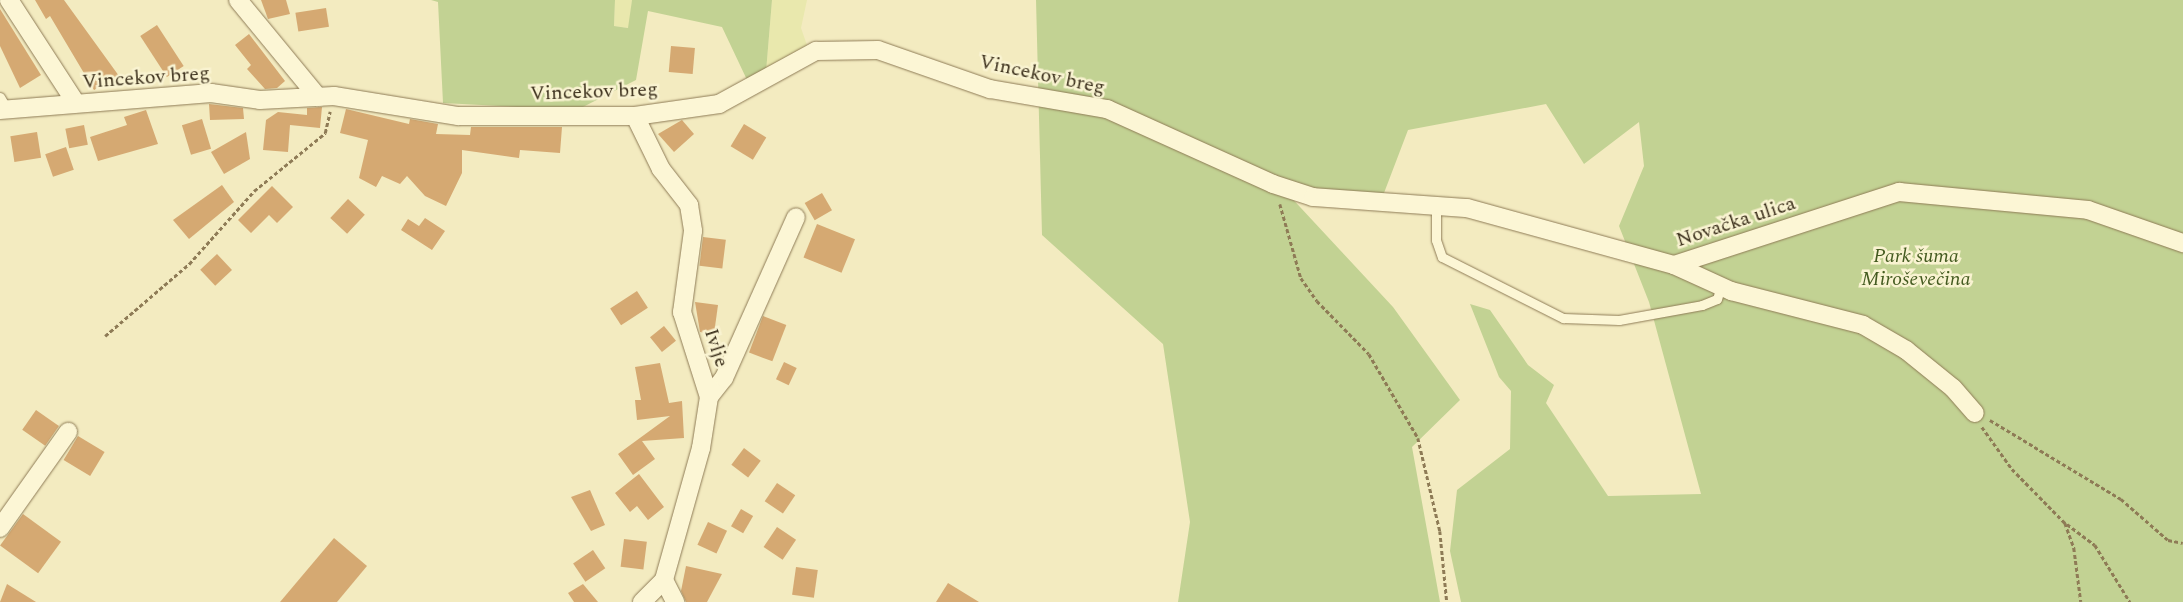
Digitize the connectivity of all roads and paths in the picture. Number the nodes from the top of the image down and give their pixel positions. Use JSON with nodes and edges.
{"nodes":[{"id":1,"x":9,"y":0,"type":"edge"},
{"id":2,"x":238,"y":0,"type":"edge"},
{"id":3,"x":326,"y":97,"type":"junction"},
{"id":4,"x":76,"y":103,"type":"junction"},
{"id":5,"x":2,"y":106,"type":"edge"},
{"id":6,"x":635,"y":116,"type":"junction"},
{"id":7,"x":1273,"y":184,"type":"junction"},
{"id":8,"x":1436,"y":204,"type":"junction"},
{"id":9,"x":796,"y":217,"type":"dead end"},
{"id":10,"x":2183,"y":243,"type":"edge"},
{"id":11,"x":1674,"y":265,"type":"junction"},
{"id":12,"x":1720,"y":286,"type":"junction"},
{"id":13,"x":106,"y":336,"type":"dead end"},
{"id":14,"x":709,"y":397,"type":"junction"},
{"id":15,"x":1975,"y":413,"type":"junction"},
{"id":16,"x":68,"y":432,"type":"dead end"},
{"id":17,"x":2065,"y":523,"type":"junction"},
{"id":18,"x":0,"y":528,"type":"edge"},
{"id":19,"x":2183,"y":543,"type":"edge"},
{"id":20,"x":664,"y":580,"type":"junction"},
{"id":21,"x":642,"y":602,"type":"edge"},
{"id":22,"x":675,"y":602,"type":"edge"},
{"id":23,"x":1447,"y":602,"type":"edge"},
{"id":24,"x":2081,"y":602,"type":"edge"},
{"id":25,"x":2130,"y":602,"type":"edge"}],
"edges":[{"from":1,"to":4,"type":"street"},
{"from":2,"to":3,"type":"street"},
{"from":3,"to":4,"type":"street","name":"Vincekov breg"},
{"from":3,"to":6,"type":"street","name":"Vincekov breg"},
{"from":3,"to":13,"type":"path"},
{"from":4,"to":5,"type":"street","name":"Vincekov breg"},
{"from":6,"to":7,"type":"street","name":"Vincekov breg"},
{"from":6,"to":14,"type":"street","name":"Ivlje"},
{"from":7,"to":8,"type":"street","name":"Novačka ulica"},
{"from":7,"to":23,"type":"path"},
{"from":8,"to":11,"type":"street","name":"Novačka ulica"},
{"from":8,"to":12,"type":"lane"},
{"from":9,"to":14,"type":"street"},
{"from":10,"to":11,"type":"street","name":"Novačka ulica"},
{"from":11,"to":12,"type":"street"},
{"from":12,"to":15,"type":"street"},
{"from":14,"to":20,"type":"street","name":"Ivlje"},
{"from":15,"to":17,"type":"path"},
{"from":15,"to":19,"type":"path"},
{"from":16,"to":18,"type":"street"},
{"from":17,"to":24,"type":"path"},
{"from":17,"to":25,"type":"path"},
{"from":20,"to":21,"type":"street"},
{"from":20,"to":22,"type":"street"}]}
